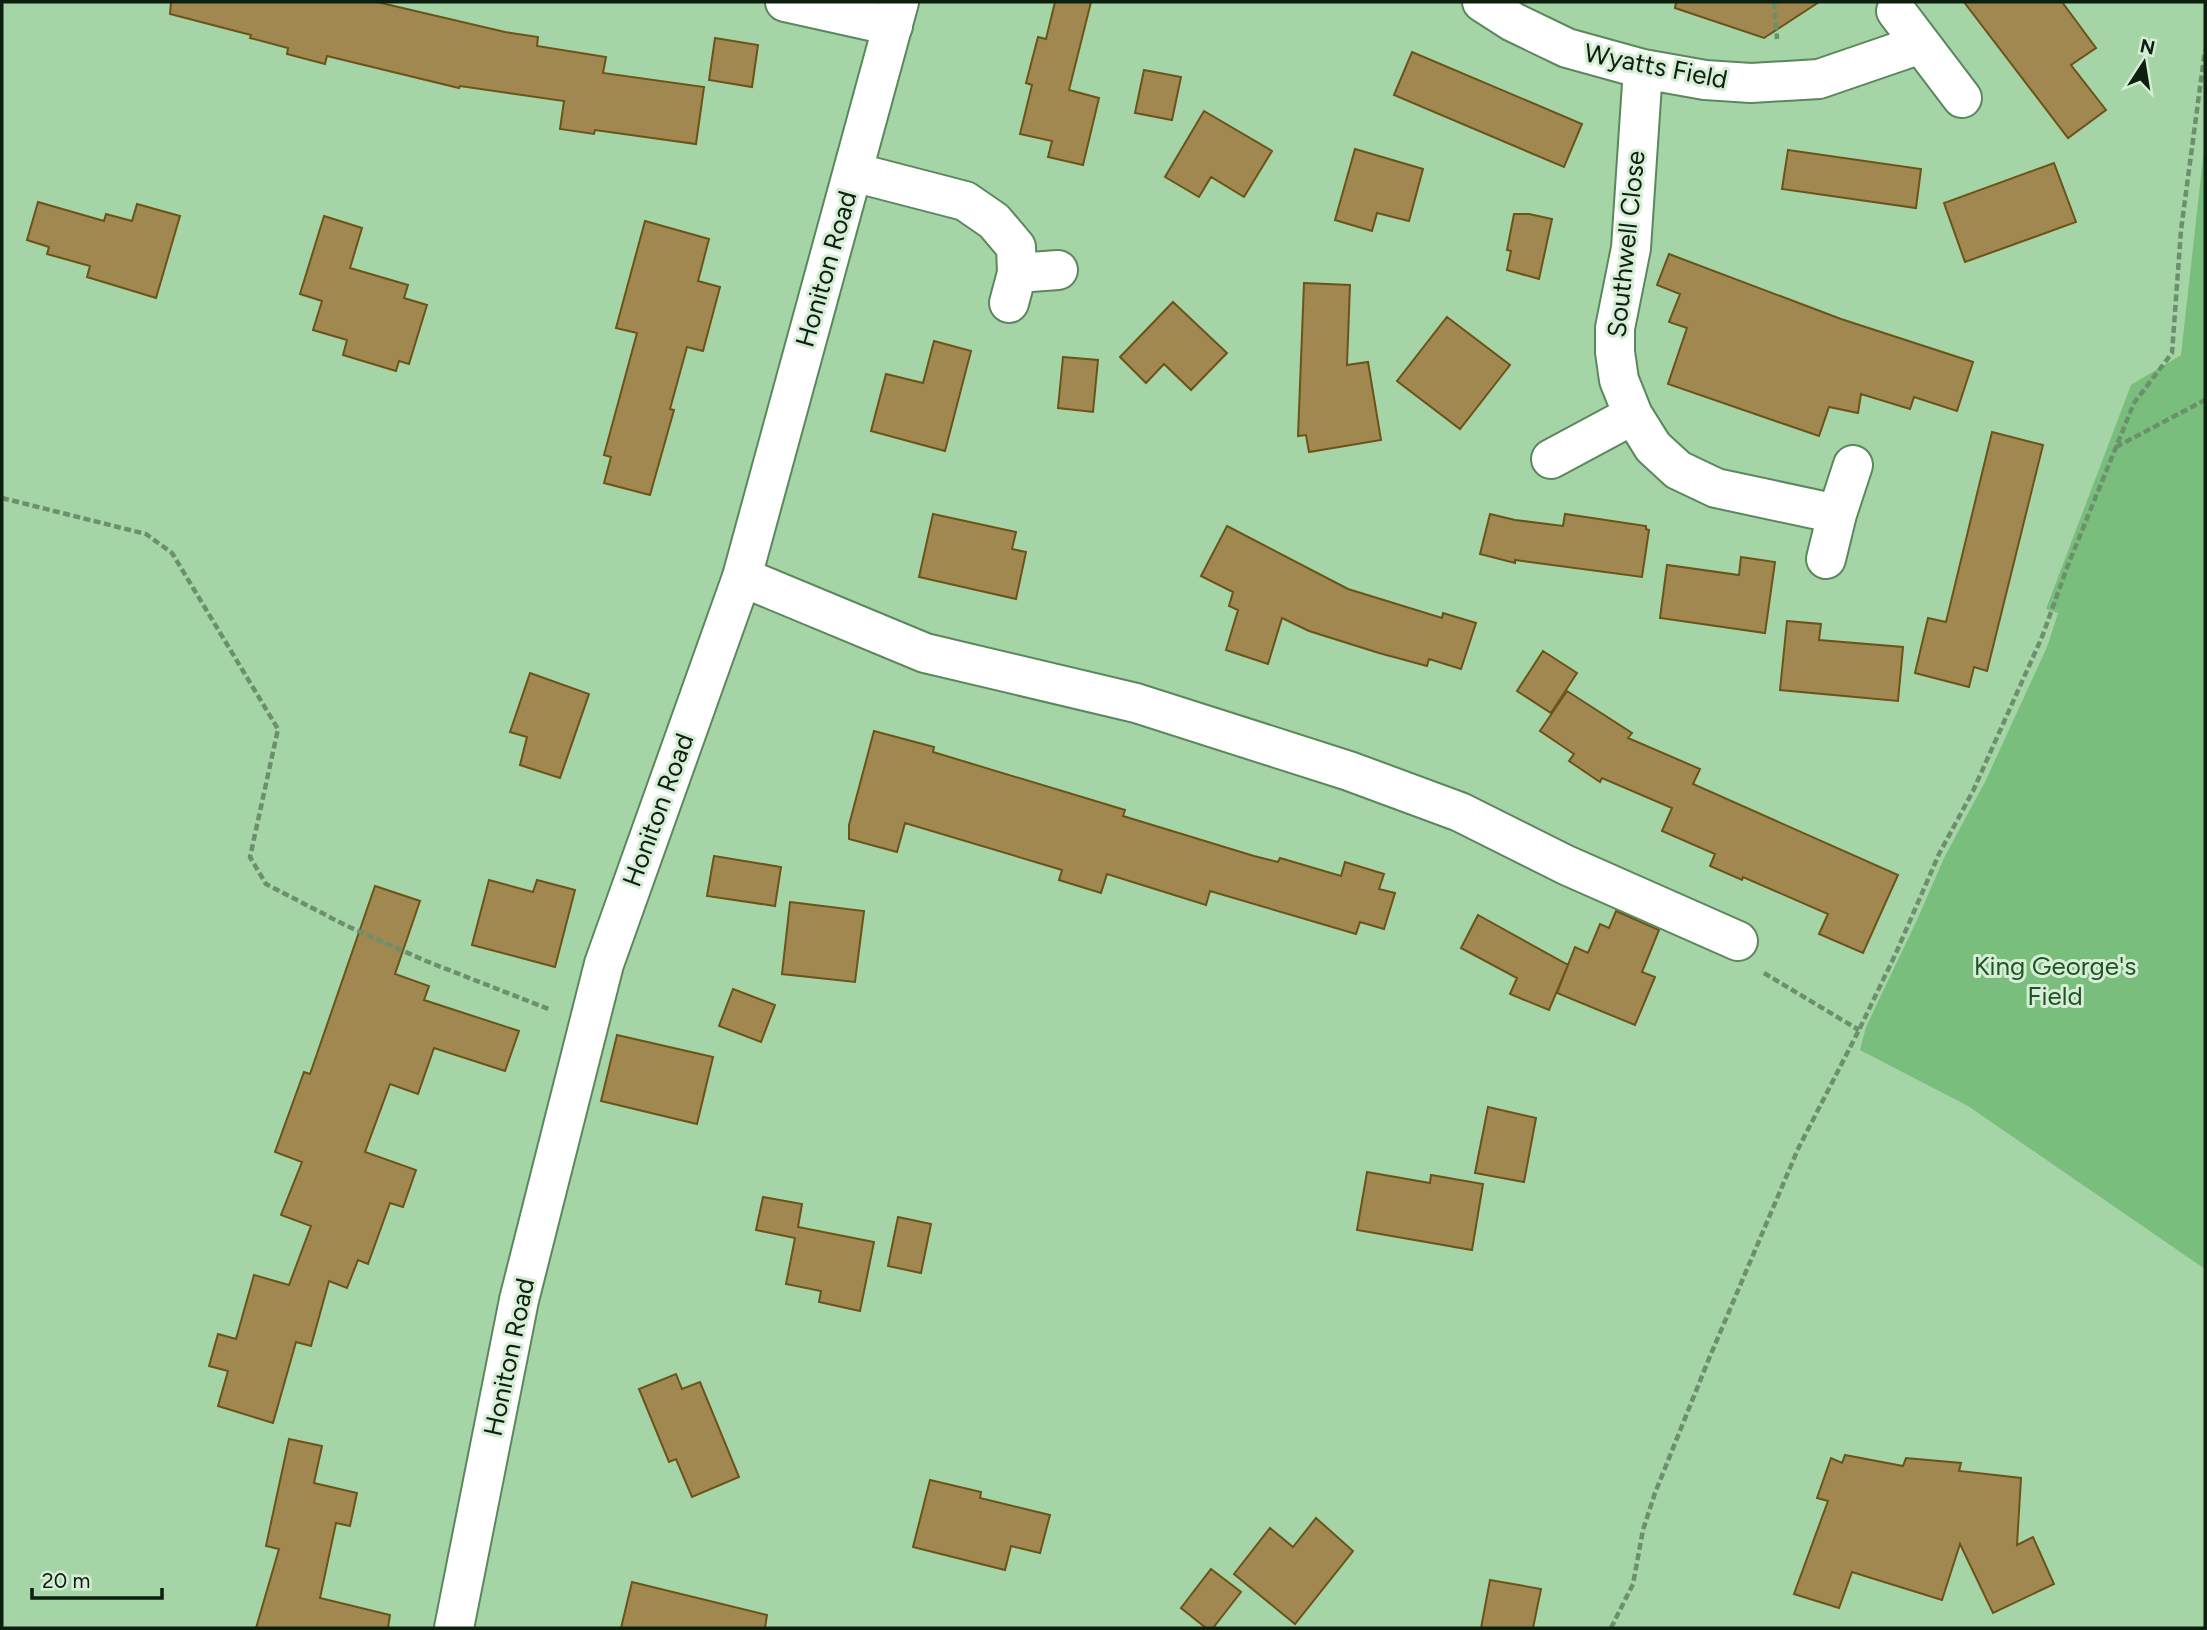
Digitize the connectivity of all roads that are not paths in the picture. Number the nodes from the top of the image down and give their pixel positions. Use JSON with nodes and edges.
{"nodes":[{"id":1,"x":785,"y":2,"type":"edge"},
{"id":2,"x":1482,"y":2,"type":"edge"},
{"id":3,"x":1896,"y":11,"type":"dead end"},
{"id":4,"x":896,"y":14,"type":"edge"},
{"id":5,"x":1921,"y":44,"type":"junction"},
{"id":6,"x":1643,"y":69,"type":"junction"},
{"id":7,"x":1962,"y":98,"type":"dead end"},
{"id":8,"x":853,"y":172,"type":"junction"},
{"id":9,"x":1059,"y":270,"type":"dead end"},
{"id":10,"x":1633,"y":415,"type":"junction"},
{"id":11,"x":1551,"y":459,"type":"dead end"},
{"id":12,"x":1853,"y":465,"type":"dead end"},
{"id":13,"x":1837,"y":514,"type":"junction"},
{"id":14,"x":1826,"y":559,"type":"dead end"},
{"id":15,"x":742,"y":577,"type":"junction"},
{"id":16,"x":1738,"y":941,"type":"road end"},
{"id":17,"x":454,"y":1628,"type":"edge"}],
"edges":[{"from":1,"to":4,"type":"street"},
{"from":2,"to":6,"type":"street","name":"Wyatts Field"},
{"from":3,"to":5,"type":"street"},
{"from":4,"to":8,"type":"street","name":"Honiton Road"},
{"from":5,"to":6,"type":"street","name":"Wyatts Field"},
{"from":5,"to":7,"type":"street"},
{"from":6,"to":10,"type":"street","name":"Southwell Close"},
{"from":8,"to":9,"type":"street"},
{"from":8,"to":15,"type":"street","name":"Honiton Road"},
{"from":10,"to":11,"type":"street"},
{"from":10,"to":13,"type":"street","name":"Southwell Close"},
{"from":12,"to":13,"type":"street"},
{"from":13,"to":14,"type":"street"},
{"from":15,"to":16,"type":"street"},
{"from":15,"to":17,"type":"street","name":"Honiton Road"}]}
